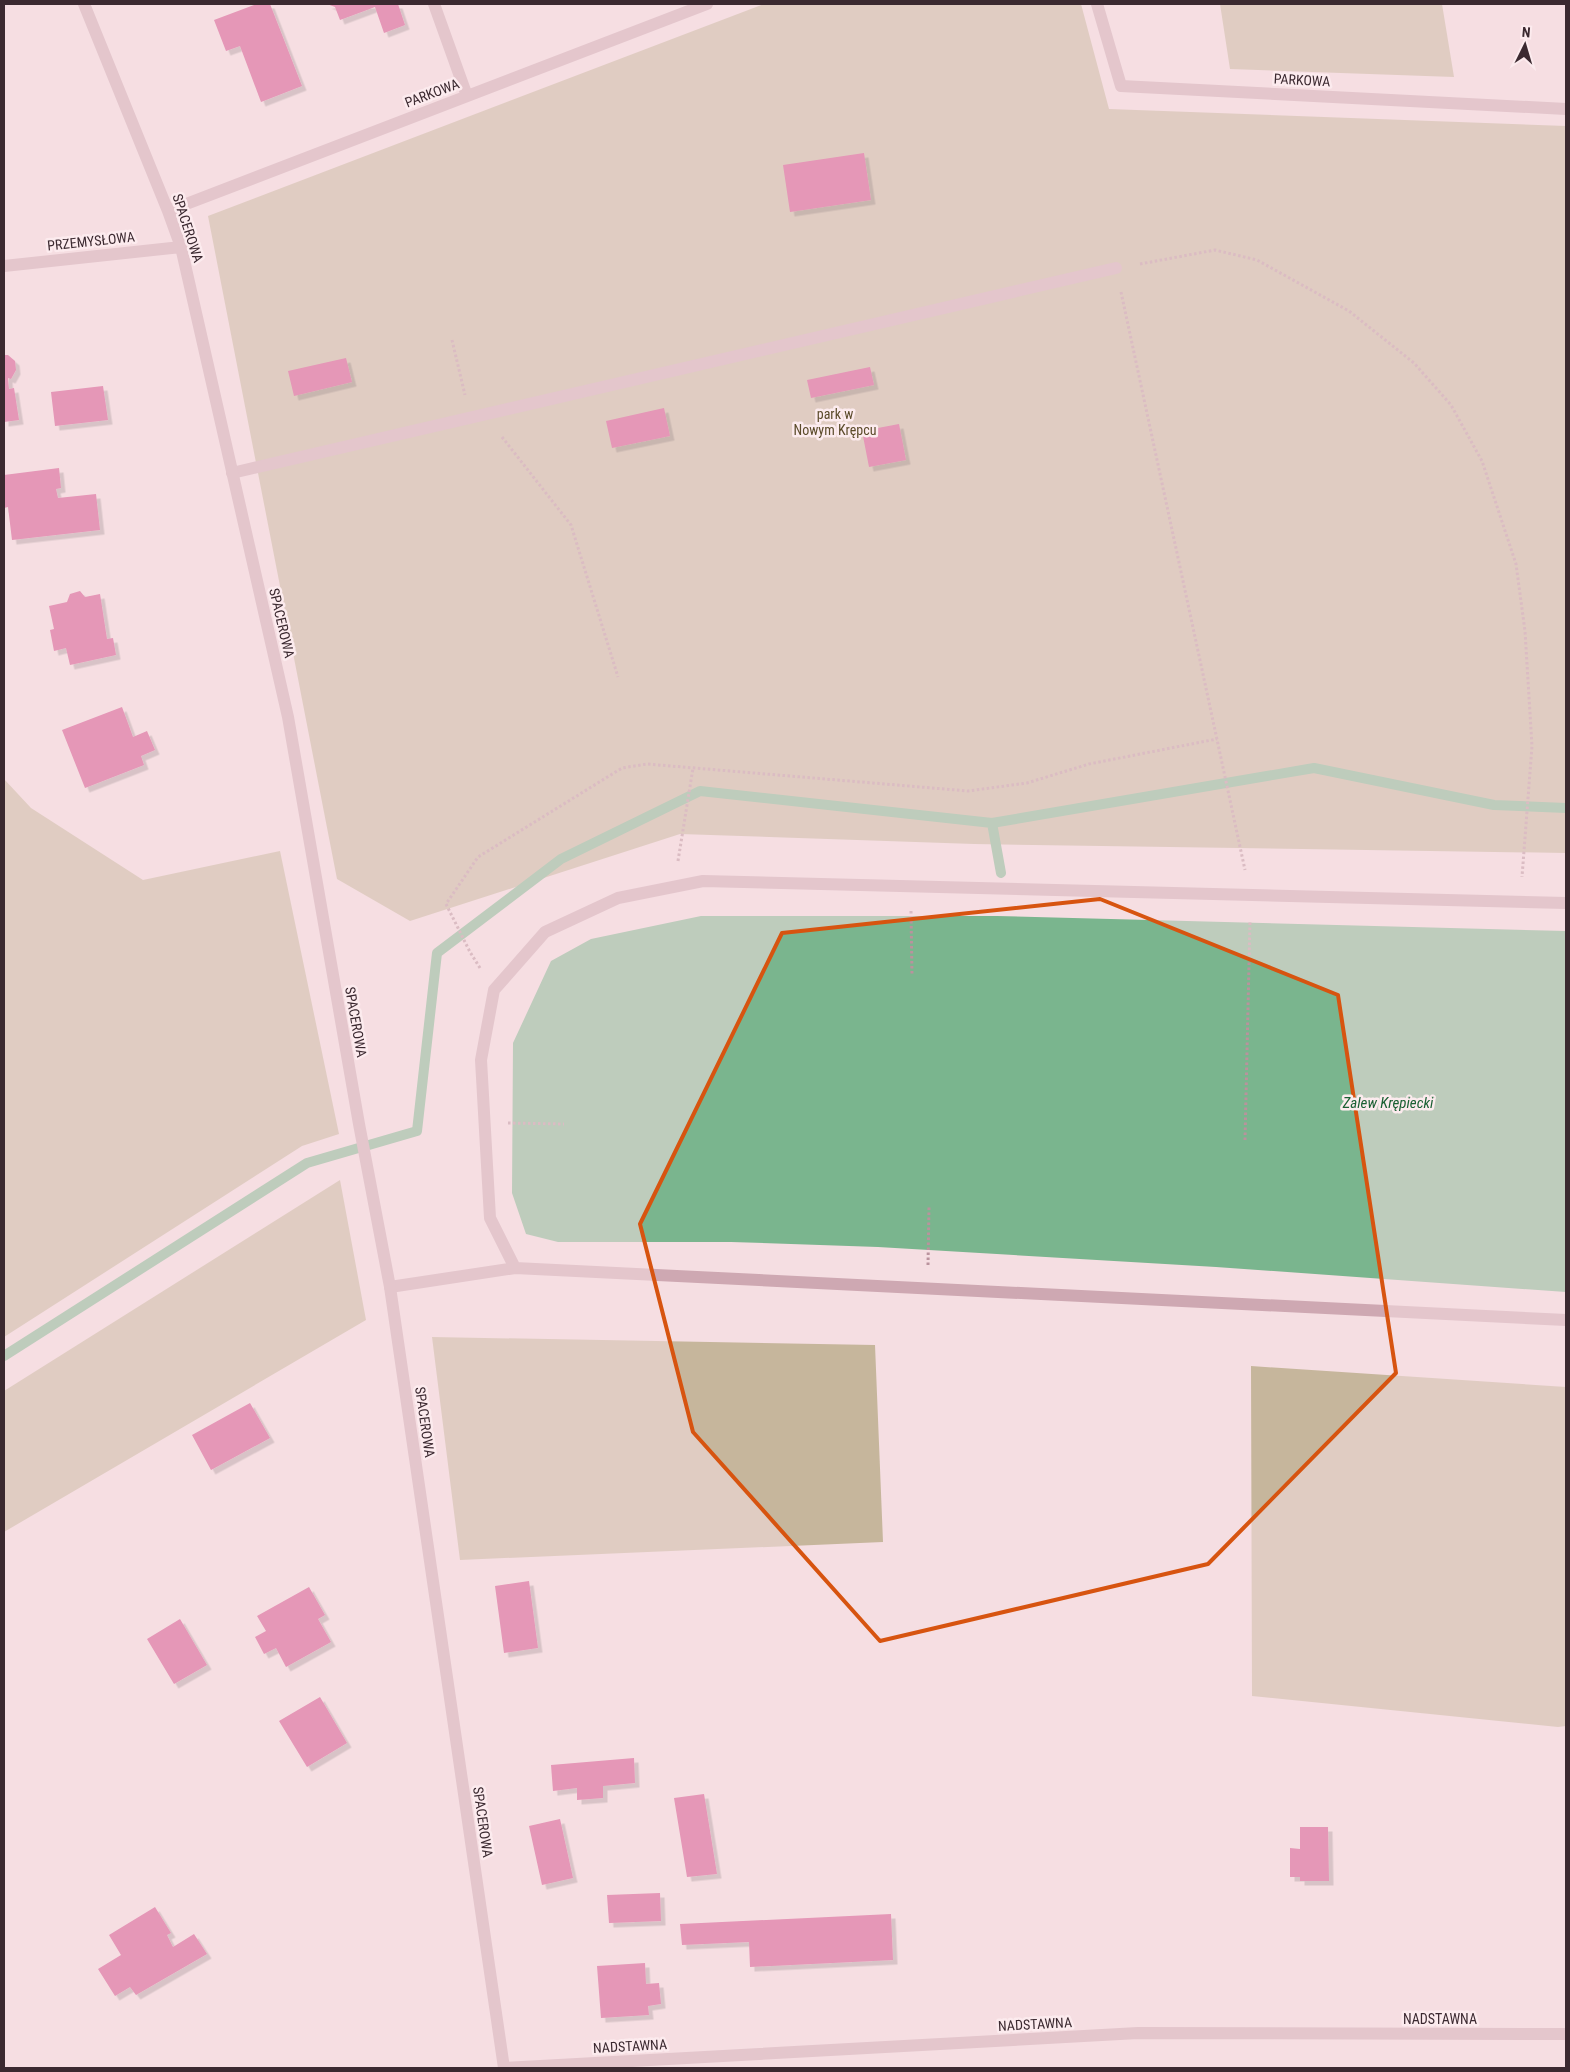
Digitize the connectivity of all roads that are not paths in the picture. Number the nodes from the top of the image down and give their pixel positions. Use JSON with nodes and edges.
{"nodes":[{"id":1,"x":84,"y":4,"type":"edge"},
{"id":2,"x":434,"y":4,"type":"edge"},
{"id":3,"x":707,"y":4,"type":"edge"},
{"id":4,"x":1097,"y":4,"type":"edge"},
{"id":5,"x":467,"y":96,"type":"junction"},
{"id":6,"x":1566,"y":109,"type":"edge"},
{"id":7,"x":168,"y":211,"type":"junction"},
{"id":8,"x":181,"y":246,"type":"junction"},
{"id":9,"x":4,"y":266,"type":"edge"},
{"id":10,"x":1116,"y":268,"type":"road end"},
{"id":11,"x":232,"y":473,"type":"junction"},
{"id":12,"x":1566,"y":903,"type":"edge"},
{"id":13,"x":514,"y":1268,"type":"junction"},
{"id":14,"x":390,"y":1287,"type":"junction"},
{"id":15,"x":1566,"y":1320,"type":"edge"},
{"id":16,"x":1566,"y":2034,"type":"edge"},
{"id":17,"x":505,"y":2068,"type":"edge"}],
"edges":[{"from":1,"to":7,"type":"street","name":"SPACEROWA"},
{"from":2,"to":5,"type":"street"},
{"from":3,"to":5,"type":"street","name":"PARKOWA"},
{"from":4,"to":6,"type":"street","name":"PARKOWA"},
{"from":5,"to":7,"type":"street","name":"PARKOWA"},
{"from":7,"to":8,"type":"street","name":"SPACEROWA"},
{"from":8,"to":9,"type":"street","name":"PRZEMYSŁOWA"},
{"from":8,"to":11,"type":"street","name":"SPACEROWA"},
{"from":10,"to":11,"type":"street"},
{"from":11,"to":14,"type":"street","name":"SPACEROWA"},
{"from":12,"to":13,"type":"street"},
{"from":13,"to":14,"type":"street"},
{"from":13,"to":15,"type":"street"},
{"from":14,"to":17,"type":"street","name":"SPACEROWA"},
{"from":16,"to":17,"type":"street","name":"NADSTAWNA"}]}
